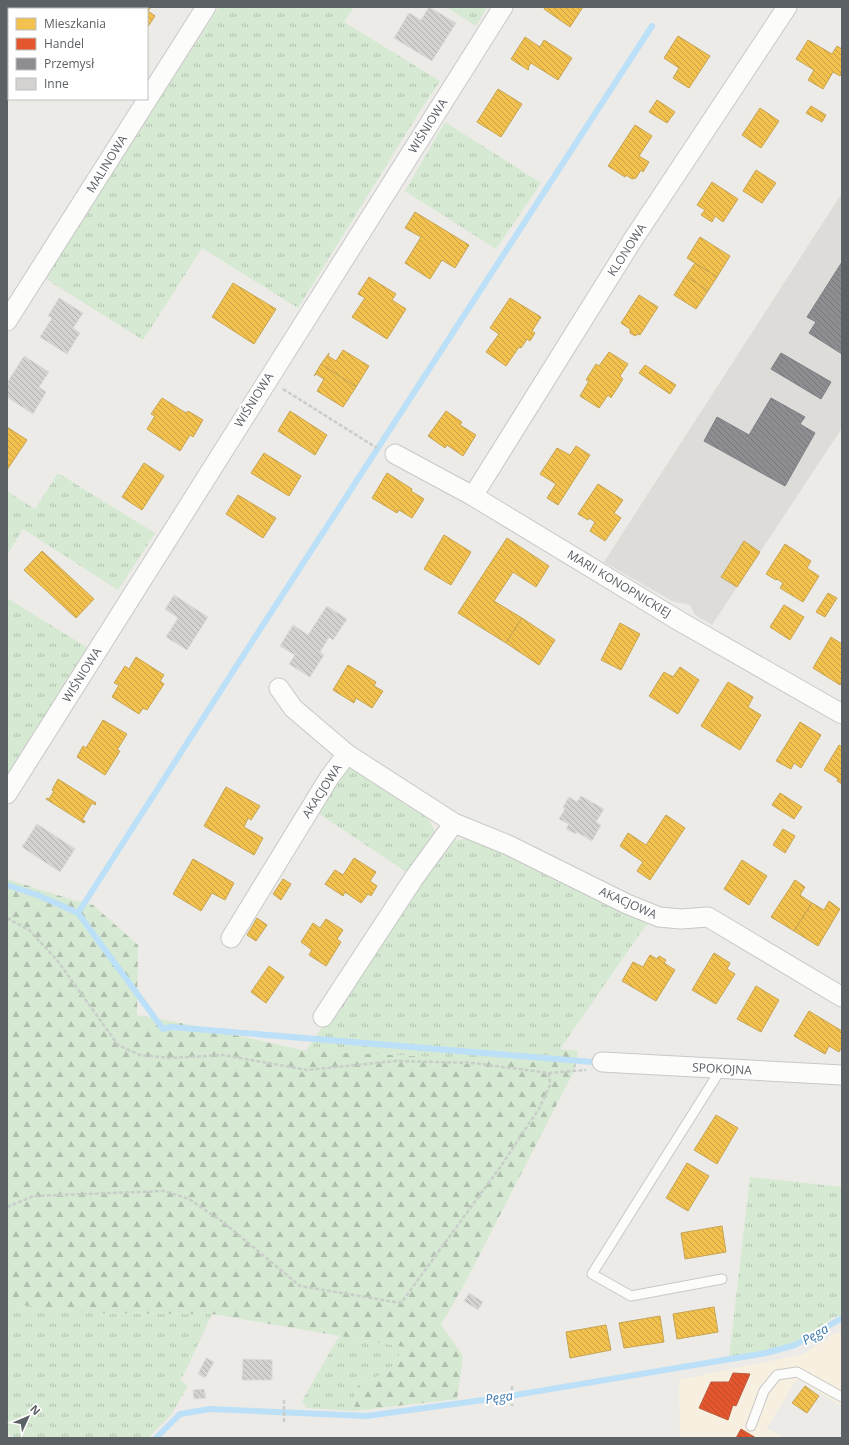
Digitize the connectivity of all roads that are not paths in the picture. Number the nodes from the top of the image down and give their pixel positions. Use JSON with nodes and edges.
{"nodes":[{"id":1,"x":206,"y":7,"type":"edge"},
{"id":2,"x":503,"y":7,"type":"edge"},
{"id":3,"x":787,"y":7,"type":"edge"},
{"id":4,"x":148,"y":99,"type":"edge"},
{"id":5,"x":147,"y":100,"type":"edge"},
{"id":6,"x":7,"y":321,"type":"edge"},
{"id":7,"x":395,"y":454,"type":"dead end"},
{"id":8,"x":473,"y":496,"type":"junction"},
{"id":9,"x":279,"y":688,"type":"dead end"},
{"id":10,"x":842,"y":714,"type":"edge"},
{"id":11,"x":346,"y":754,"type":"junction"},
{"id":12,"x":7,"y":794,"type":"edge"},
{"id":13,"x":454,"y":824,"type":"junction"},
{"id":14,"x":231,"y":938,"type":"dead end"},
{"id":15,"x":842,"y":997,"type":"edge"},
{"id":16,"x":323,"y":1017,"type":"dead end"},
{"id":17,"x":602,"y":1062,"type":"road end"},
{"id":18,"x":721,"y":1068,"type":"junction"},
{"id":19,"x":842,"y":1075,"type":"edge"},
{"id":20,"x":722,"y":1279,"type":"dead end"},
{"id":21,"x":842,"y":1397,"type":"edge"},
{"id":22,"x":752,"y":1426,"type":"dead end"}],
"edges":[{"from":1,"to":4,"type":"street","name":"MALINOWA"},
{"from":2,"to":12,"type":"street","name":"WIŚNIOWA"},
{"from":3,"to":8,"type":"street","name":"KLONOWA"},
{"from":5,"to":6,"type":"street","name":"MALINOWA"},
{"from":7,"to":8,"type":"street","name":"MARII KONOPNICKIEJ"},
{"from":8,"to":10,"type":"street","name":"MARII KONOPNICKIEJ"},
{"from":9,"to":11,"type":"street"},
{"from":11,"to":13,"type":"street","name":"AKACJOWA"},
{"from":11,"to":14,"type":"street","name":"AKACJOWA"},
{"from":13,"to":15,"type":"street","name":"AKACJOWA"},
{"from":13,"to":16,"type":"street"},
{"from":17,"to":18,"type":"street","name":"SPOKOJNA"},
{"from":18,"to":19,"type":"street","name":"SPOKOJNA"},
{"from":18,"to":20,"type":"lane"},
{"from":21,"to":22,"type":"lane"}]}
